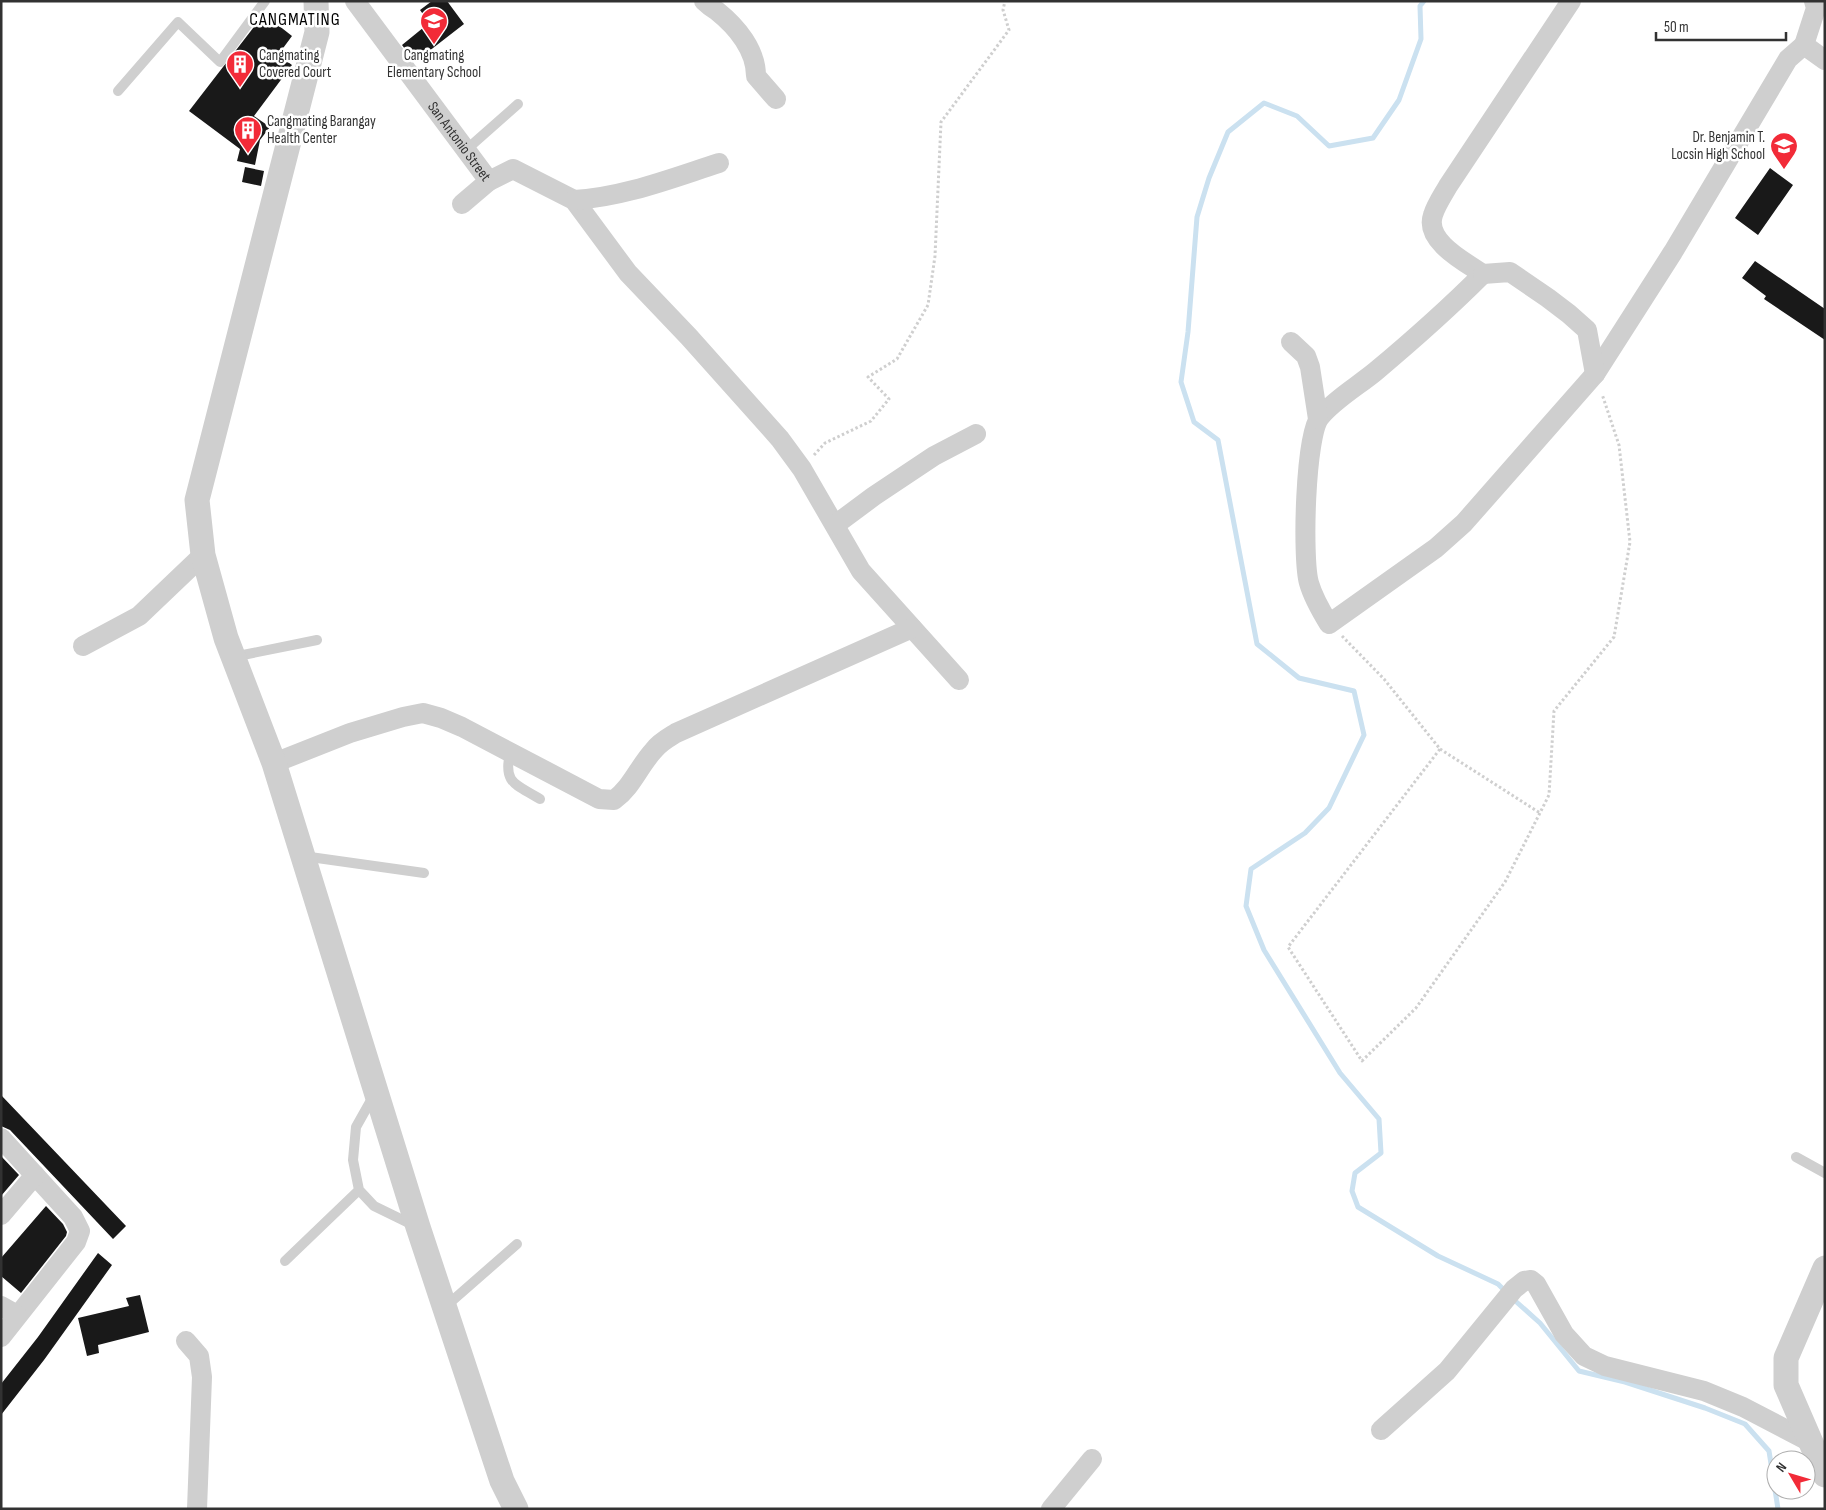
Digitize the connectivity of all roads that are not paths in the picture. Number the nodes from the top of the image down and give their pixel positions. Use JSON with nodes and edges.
{"nodes":[{"id":1,"x":265,"y":1,"type":"edge"},
{"id":2,"x":316,"y":1,"type":"edge"},
{"id":3,"x":356,"y":1,"type":"edge"},
{"id":4,"x":1571,"y":1,"type":"edge"},
{"id":5,"x":1814,"y":1,"type":"edge"},
{"id":6,"x":717,"y":4,"type":"edge"},
{"id":7,"x":1804,"y":45,"type":"junction"},
{"id":8,"x":1825,"y":60,"type":"edge"},
{"id":9,"x":118,"y":90,"type":"dead end"},
{"id":10,"x":776,"y":99,"type":"dead end"},
{"id":11,"x":518,"y":104,"type":"dead end"},
{"id":12,"x":466,"y":150,"type":"junction"},
{"id":13,"x":719,"y":163,"type":"dead end"},
{"id":14,"x":489,"y":180,"type":"junction"},
{"id":15,"x":574,"y":200,"type":"junction"},
{"id":16,"x":462,"y":204,"type":"dead end"},
{"id":17,"x":1483,"y":274,"type":"junction"},
{"id":18,"x":1291,"y":342,"type":"dead end"},
{"id":19,"x":1595,"y":374,"type":"junction"},
{"id":20,"x":1318,"y":419,"type":"junction"},
{"id":21,"x":976,"y":434,"type":"dead end"},
{"id":22,"x":834,"y":525,"type":"junction"},
{"id":23,"x":203,"y":555,"type":"junction"},
{"id":24,"x":912,"y":628,"type":"junction"},
{"id":25,"x":317,"y":640,"type":"dead end"},
{"id":26,"x":83,"y":646,"type":"dead end"},
{"id":27,"x":232,"y":657,"type":"junction"},
{"id":28,"x":959,"y":680,"type":"dead end"},
{"id":29,"x":510,"y":752,"type":"junction"},
{"id":30,"x":274,"y":763,"type":"junction"},
{"id":31,"x":540,"y":798,"type":"dead end"},
{"id":32,"x":302,"y":856,"type":"junction"},
{"id":33,"x":424,"y":873,"type":"dead end"},
{"id":34,"x":376,"y":1091,"type":"junction"},
{"id":35,"x":1,"y":1138,"type":"edge"},
{"id":36,"x":1796,"y":1157,"type":"dead end"},
{"id":37,"x":1825,"y":1174,"type":"edge"},
{"id":38,"x":35,"y":1175,"type":"junction"},
{"id":39,"x":359,"y":1190,"type":"junction"},
{"id":40,"x":1,"y":1215,"type":"edge"},
{"id":41,"x":418,"y":1227,"type":"junction"},
{"id":42,"x":517,"y":1244,"type":"dead end"},
{"id":43,"x":285,"y":1261,"type":"dead end"},
{"id":44,"x":1825,"y":1268,"type":"edge"},
{"id":45,"x":445,"y":1308,"type":"junction"},
{"id":46,"x":9,"y":1310,"type":"edge"},
{"id":47,"x":1,"y":1337,"type":"edge"},
{"id":48,"x":186,"y":1341,"type":"dead end"},
{"id":49,"x":1381,"y":1430,"type":"dead end"},
{"id":50,"x":1810,"y":1442,"type":"junction"},
{"id":51,"x":1092,"y":1459,"type":"dead end"},
{"id":52,"x":1825,"y":1475,"type":"edge"},
{"id":53,"x":197,"y":1509,"type":"edge"},
{"id":54,"x":516,"y":1509,"type":"edge"},
{"id":55,"x":1051,"y":1509,"type":"edge"}],
"edges":[{"from":1,"to":9,"type":"lane"},
{"from":2,"to":23,"type":"street"},
{"from":3,"to":12,"type":"street","name":"San Antonio Street"},
{"from":4,"to":17,"type":"street"},
{"from":5,"to":7,"type":"street"},
{"from":6,"to":10,"type":"street"},
{"from":7,"to":8,"type":"street"},
{"from":7,"to":19,"type":"street"},
{"from":11,"to":12,"type":"lane"},
{"from":12,"to":14,"type":"street","name":"San Antonio Street"},
{"from":13,"to":15,"type":"street"},
{"from":14,"to":15,"type":"street"},
{"from":14,"to":16,"type":"street","name":"San Antonio Street"},
{"from":15,"to":22,"type":"street"},
{"from":17,"to":19,"type":"street"},
{"from":17,"to":20,"type":"street"},
{"from":18,"to":20,"type":"street"},
{"from":19,"to":20,"type":"street"},
{"from":21,"to":22,"type":"street"},
{"from":22,"to":24,"type":"street"},
{"from":23,"to":26,"type":"street"},
{"from":23,"to":27,"type":"street"},
{"from":24,"to":28,"type":"street"},
{"from":24,"to":29,"type":"street"},
{"from":25,"to":27,"type":"lane"},
{"from":27,"to":30,"type":"street"},
{"from":29,"to":30,"type":"street"},
{"from":29,"to":31,"type":"lane"},
{"from":30,"to":32,"type":"street"},
{"from":32,"to":33,"type":"lane"},
{"from":32,"to":34,"type":"street"},
{"from":34,"to":39,"type":"lane"},
{"from":34,"to":41,"type":"street"},
{"from":35,"to":38,"type":"street"},
{"from":36,"to":37,"type":"lane"},
{"from":38,"to":40,"type":"street"},
{"from":38,"to":46,"type":"street"},
{"from":39,"to":41,"type":"lane"},
{"from":39,"to":43,"type":"lane"},
{"from":41,"to":45,"type":"street"},
{"from":42,"to":45,"type":"lane"},
{"from":44,"to":50,"type":"street"},
{"from":45,"to":54,"type":"street"},
{"from":46,"to":47,"type":"street"},
{"from":48,"to":53,"type":"street"},
{"from":49,"to":50,"type":"street"},
{"from":50,"to":52,"type":"street"},
{"from":51,"to":55,"type":"street"}]}
